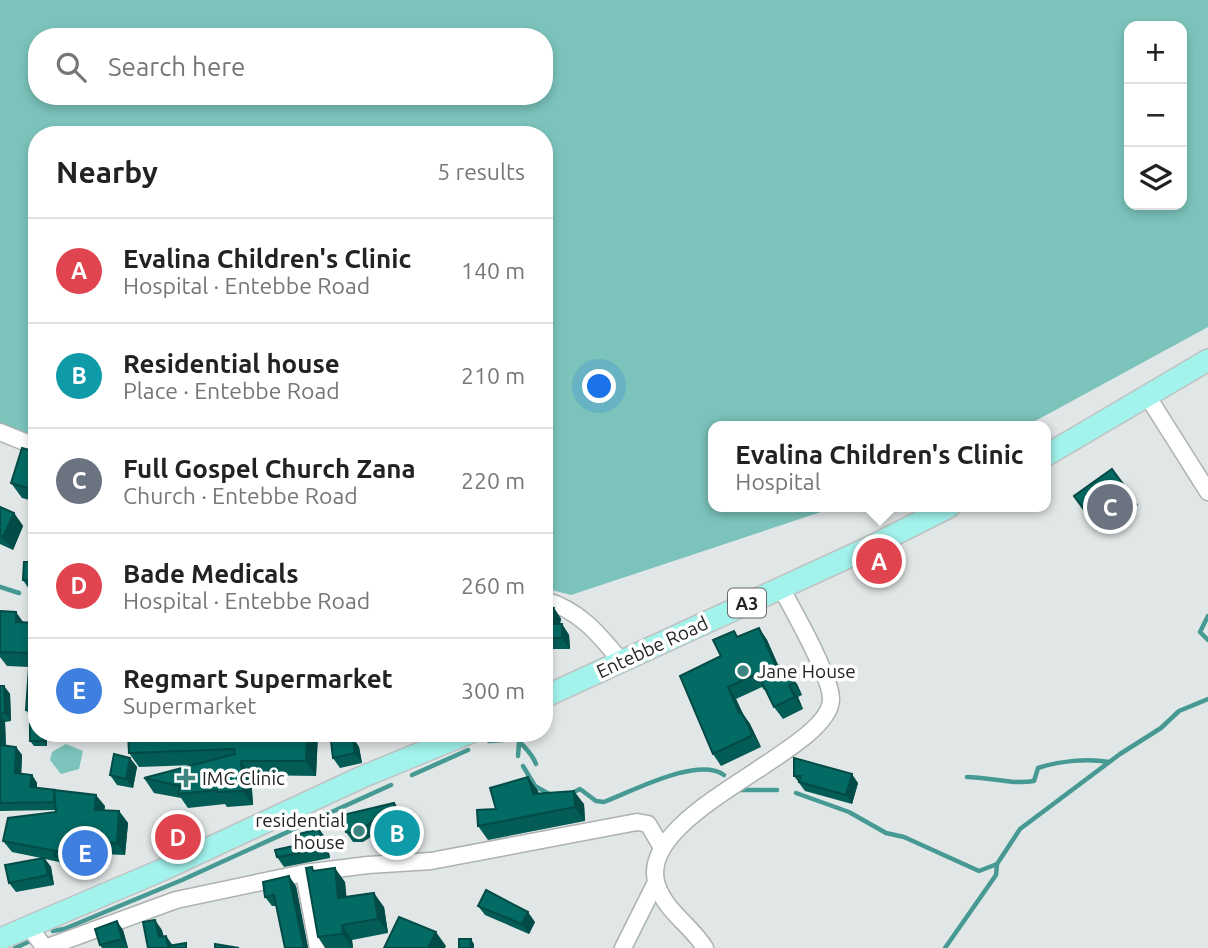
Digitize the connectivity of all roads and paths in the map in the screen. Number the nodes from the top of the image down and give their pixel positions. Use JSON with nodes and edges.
{"nodes":[{"id":1,"x":1208,"y":360,"type":"edge"},
{"id":2,"x":1148,"y":397,"type":"junction"},
{"id":3,"x":0,"y":432,"type":"edge"},
{"id":4,"x":28,"y":443,"type":"edge"},
{"id":5,"x":1051,"y":453,"type":"edge"},
{"id":6,"x":1208,"y":492,"type":"edge"},
{"id":7,"x":939,"y":512,"type":"edge"},
{"id":8,"x":781,"y":588,"type":"junction"},
{"id":9,"x":553,"y":602,"type":"edge"},
{"id":10,"x":620,"y":660,"type":"junction"},
{"id":11,"x":553,"y":693,"type":"edge"},
{"id":12,"x":447,"y":742,"type":"edge"},
{"id":13,"x":661,"y":846,"type":"junction"},
{"id":14,"x":304,"y":873,"type":"junction"},
{"id":15,"x":656,"y":882,"type":"junction"},
{"id":16,"x":29,"y":927,"type":"junction"},
{"id":17,"x":89,"y":932,"type":"junction"},
{"id":18,"x":0,"y":939,"type":"edge"},
{"id":19,"x":96,"y":948,"type":"edge"},
{"id":20,"x":318,"y":948,"type":"edge"},
{"id":21,"x":623,"y":948,"type":"edge"},
{"id":22,"x":705,"y":948,"type":"edge"}],
"edges":[{"from":1,"to":2,"type":"main road"},
{"from":2,"to":5,"type":"main road"},
{"from":2,"to":6,"type":"street"},
{"from":3,"to":4,"type":"street"},
{"from":7,"to":8,"type":"main road","name":"Entebbe Road","number":"A3"},
{"from":8,"to":10,"type":"main road","name":"Entebbe Road","number":"A3"},
{"from":8,"to":13,"type":"street"},
{"from":9,"to":10,"type":"street"},
{"from":10,"to":11,"type":"main road","name":"Entebbe Road","number":"A3"},
{"from":12,"to":16,"type":"main road"},
{"from":13,"to":14,"type":"street"},
{"from":13,"to":15,"type":"street"},
{"from":14,"to":17,"type":"street"},
{"from":14,"to":20,"type":"street"},
{"from":15,"to":21,"type":"street"},
{"from":15,"to":22,"type":"street"},
{"from":16,"to":17,"type":"street"},
{"from":16,"to":18,"type":"main road"},
{"from":17,"to":19,"type":"street"}]}
